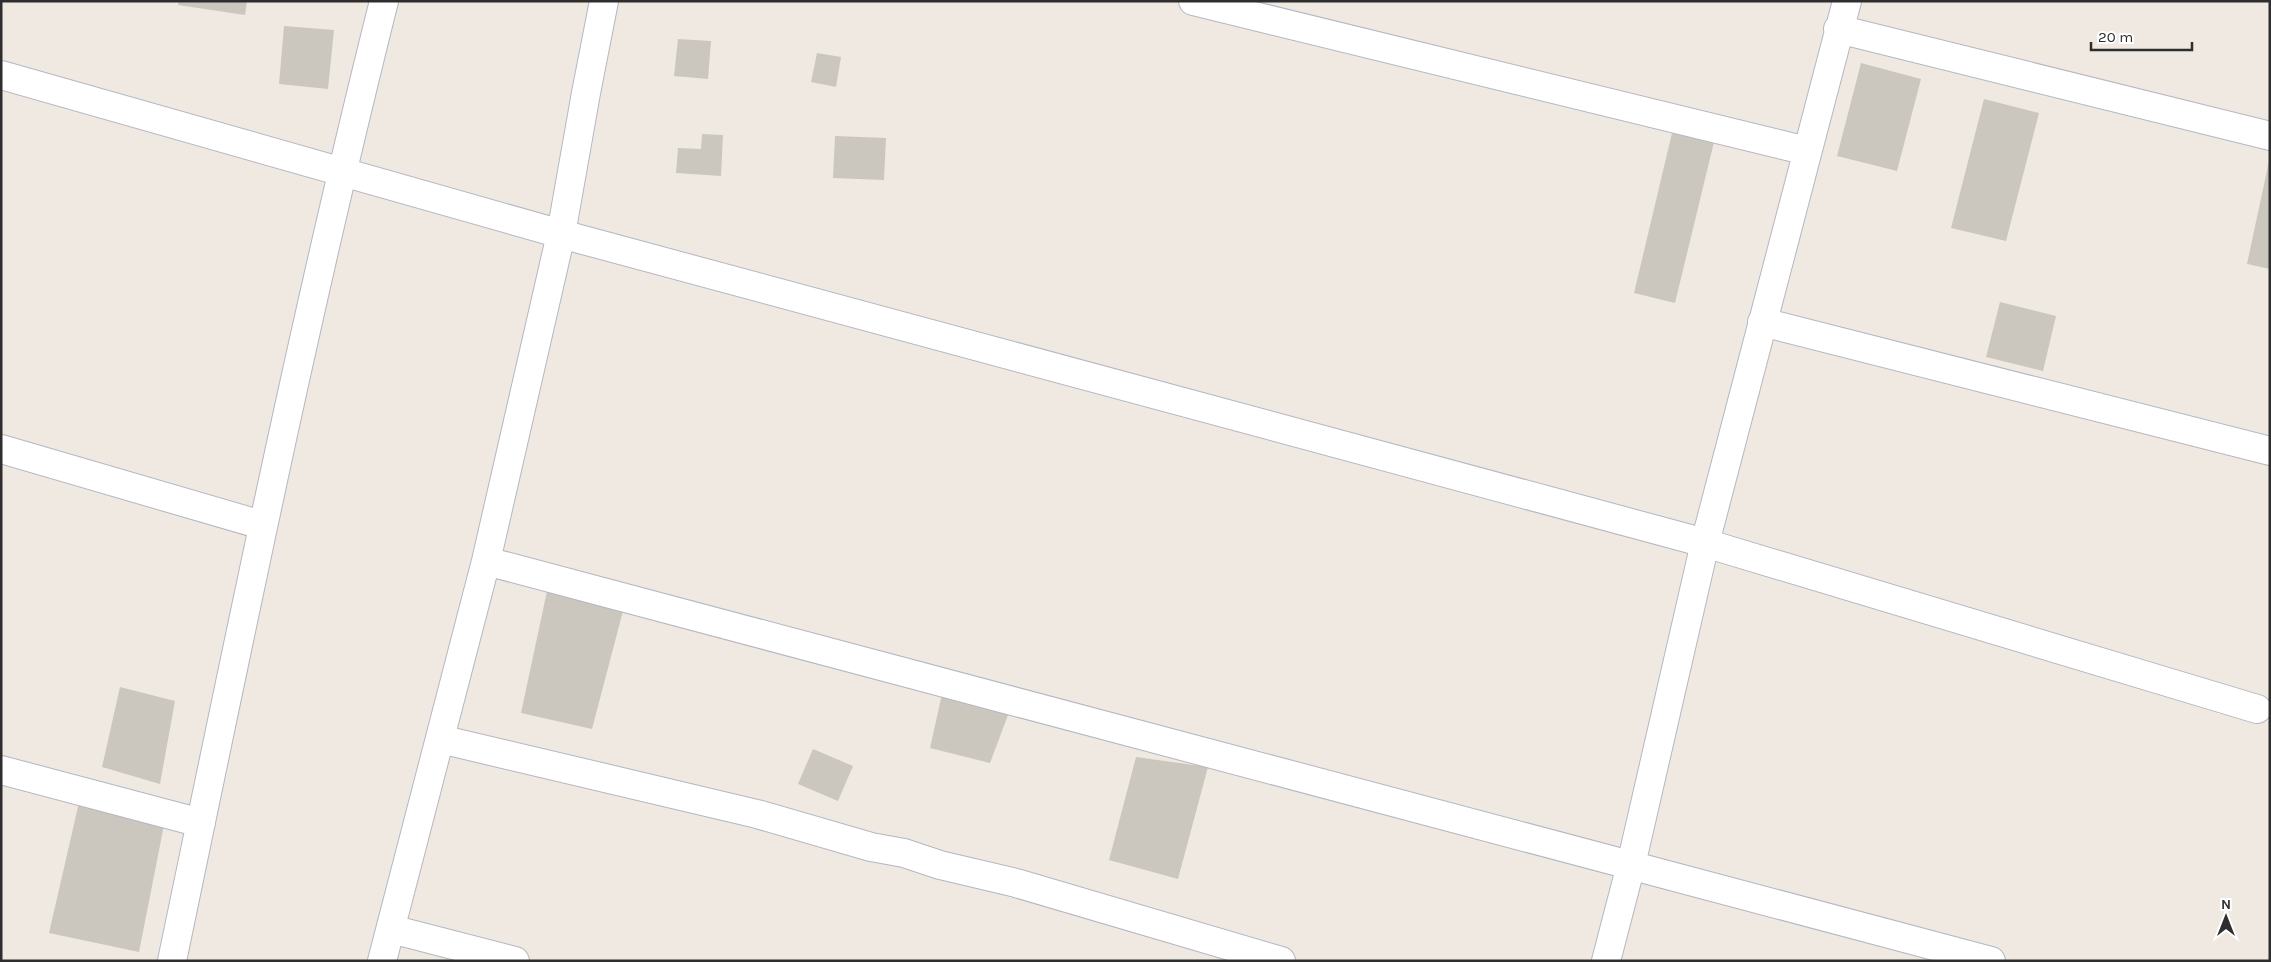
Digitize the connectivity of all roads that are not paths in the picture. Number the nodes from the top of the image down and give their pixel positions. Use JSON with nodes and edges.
{"nodes":[{"id":1,"x":384,"y":1,"type":"edge"},
{"id":2,"x":604,"y":1,"type":"edge"},
{"id":3,"x":1193,"y":1,"type":"edge"},
{"id":4,"x":1847,"y":1,"type":"edge"},
{"id":5,"x":1838,"y":29,"type":"junction"},
{"id":6,"x":1,"y":75,"type":"edge"},
{"id":7,"x":2270,"y":136,"type":"edge"},
{"id":8,"x":1807,"y":151,"type":"junction"},
{"id":9,"x":341,"y":172,"type":"junction"},
{"id":10,"x":561,"y":234,"type":"junction"},
{"id":11,"x":1762,"y":322,"type":"junction"},
{"id":12,"x":1,"y":449,"type":"edge"},
{"id":13,"x":2270,"y":451,"type":"edge"},
{"id":14,"x":262,"y":525,"type":"junction"},
{"id":15,"x":1705,"y":543,"type":"junction"},
{"id":16,"x":486,"y":561,"type":"junction"},
{"id":17,"x":2257,"y":709,"type":"dead end"},
{"id":18,"x":440,"y":738,"type":"junction"},
{"id":19,"x":1,"y":770,"type":"edge"},
{"id":20,"x":201,"y":823,"type":"junction"},
{"id":21,"x":1632,"y":865,"type":"junction"},
{"id":22,"x":390,"y":929,"type":"junction"},
{"id":23,"x":172,"y":961,"type":"edge"},
{"id":24,"x":382,"y":961,"type":"edge"},
{"id":25,"x":515,"y":961,"type":"edge"},
{"id":26,"x":1281,"y":961,"type":"edge"},
{"id":27,"x":1606,"y":961,"type":"edge"},
{"id":28,"x":1991,"y":961,"type":"edge"}],
"edges":[{"from":1,"to":9,"type":"street"},
{"from":2,"to":10,"type":"street"},
{"from":3,"to":8,"type":"street"},
{"from":4,"to":5,"type":"street"},
{"from":5,"to":7,"type":"street"},
{"from":5,"to":8,"type":"street"},
{"from":6,"to":9,"type":"street"},
{"from":8,"to":11,"type":"street"},
{"from":9,"to":10,"type":"street"},
{"from":9,"to":14,"type":"street"},
{"from":10,"to":15,"type":"street"},
{"from":10,"to":16,"type":"street"},
{"from":11,"to":13,"type":"street"},
{"from":11,"to":15,"type":"street"},
{"from":12,"to":14,"type":"street"},
{"from":14,"to":20,"type":"street"},
{"from":15,"to":17,"type":"street"},
{"from":15,"to":21,"type":"street"},
{"from":16,"to":18,"type":"street"},
{"from":16,"to":21,"type":"street"},
{"from":18,"to":22,"type":"street"},
{"from":18,"to":26,"type":"street"},
{"from":19,"to":20,"type":"street"},
{"from":20,"to":23,"type":"street"},
{"from":21,"to":27,"type":"street"},
{"from":21,"to":28,"type":"street"},
{"from":22,"to":24,"type":"street"},
{"from":22,"to":25,"type":"street"}]}
